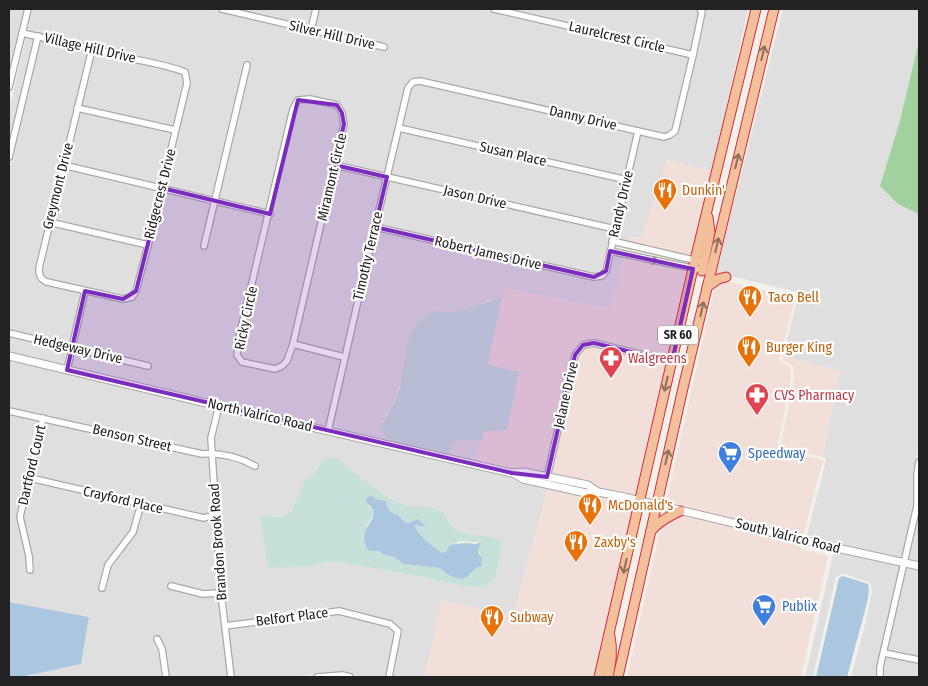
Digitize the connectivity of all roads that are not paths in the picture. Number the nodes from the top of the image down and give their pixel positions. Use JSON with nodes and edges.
{"nodes":[{"id":1,"x":28,"y":9,"type":"edge"},
{"id":2,"x":222,"y":9,"type":"edge"},
{"id":3,"x":316,"y":9,"type":"edge"},
{"id":4,"x":494,"y":9,"type":"edge"},
{"id":5,"x":700,"y":9,"type":"edge"},
{"id":6,"x":756,"y":9,"type":"edge"},
{"id":7,"x":761,"y":9,"type":"edge"},
{"id":8,"x":773,"y":10,"type":"edge"},
{"id":9,"x":240,"y":11,"type":"edge"},
{"id":10,"x":311,"y":30,"type":"junction"},
{"id":11,"x":22,"y":33,"type":"junction"},
{"id":12,"x":38,"y":36,"type":"junction"},
{"id":13,"x":384,"y":47,"type":"dead end"},
{"id":14,"x":92,"y":49,"type":"junction"},
{"id":15,"x":693,"y":55,"type":"junction"},
{"id":16,"x":157,"y":64,"type":"joint"},
{"id":17,"x":248,"y":65,"type":"dead end"},
{"id":18,"x":413,"y":82,"type":"joint"},
{"id":19,"x":9,"y":87,"type":"edge"},
{"id":20,"x":77,"y":108,"type":"junction"},
{"id":21,"x":399,"y":128,"type":"junction"},
{"id":22,"x":176,"y":130,"type":"junction"},
{"id":23,"x":638,"y":131,"type":"junction"},
{"id":24,"x":9,"y":156,"type":"edge"},
{"id":25,"x":63,"y":164,"type":"junction"},
{"id":26,"x":335,"y":165,"type":"junction"},
{"id":27,"x":387,"y":177,"type":"junction"},
{"id":28,"x":627,"y":180,"type":"junction"},
{"id":29,"x":162,"y":188,"type":"junction"},
{"id":30,"x":215,"y":200,"type":"junction"},
{"id":31,"x":270,"y":214,"type":"junction"},
{"id":32,"x":49,"y":222,"type":"junction"},
{"id":33,"x":375,"y":227,"type":"junction"},
{"id":34,"x":615,"y":230,"type":"junction"},
{"id":35,"x":612,"y":241,"type":"junction"},
{"id":36,"x":148,"y":245,"type":"junction"},
{"id":37,"x":204,"y":246,"type":"dead end"},
{"id":38,"x":610,"y":251,"type":"junction"},
{"id":39,"x":703,"y":267,"type":"junction"},
{"id":40,"x":602,"y":276,"type":"joint"},
{"id":41,"x":726,"y":277,"type":"dead end"},
{"id":42,"x":707,"y":288,"type":"junction"},
{"id":43,"x":85,"y":291,"type":"junction"},
{"id":44,"x":9,"y":333,"type":"edge"},
{"id":45,"x":293,"y":344,"type":"junction"},
{"id":46,"x":71,"y":348,"type":"junction"},
{"id":47,"x":9,"y":356,"type":"edge"},
{"id":48,"x":344,"y":357,"type":"junction"},
{"id":49,"x":672,"y":362,"type":"junction"},
{"id":50,"x":148,"y":366,"type":"dead end"},
{"id":51,"x":67,"y":370,"type":"junction"},
{"id":52,"x":219,"y":406,"type":"junction"},
{"id":53,"x":9,"y":411,"type":"edge"},
{"id":54,"x":44,"y":418,"type":"junction"},
{"id":55,"x":328,"y":431,"type":"junction"},
{"id":56,"x":212,"y":454,"type":"junction"},
{"id":57,"x":919,"y":462,"type":"edge"},
{"id":58,"x":255,"y":466,"type":"dead end"},
{"id":59,"x":512,"y":473,"type":"junction"},
{"id":60,"x":547,"y":477,"type":"junction"},
{"id":61,"x":30,"y":478,"type":"junction"},
{"id":62,"x":598,"y":492,"type":"junction"},
{"id":63,"x":640,"y":501,"type":"junction"},
{"id":64,"x":141,"y":504,"type":"junction"},
{"id":65,"x":656,"y":505,"type":"junction"},
{"id":66,"x":680,"y":511,"type":"junction"},
{"id":67,"x":216,"y":514,"type":"junction"},
{"id":68,"x":651,"y":531,"type":"junction"},
{"id":69,"x":904,"y":563,"type":"junction"},
{"id":70,"x":919,"y":566,"type":"edge"},
{"id":71,"x":30,"y":570,"type":"dead end"},
{"id":72,"x":171,"y":586,"type":"dead end"},
{"id":73,"x":102,"y":588,"type":"dead end"},
{"id":74,"x":222,"y":593,"type":"junction"},
{"id":75,"x":225,"y":626,"type":"junction"},
{"id":76,"x":609,"y":631,"type":"junction"},
{"id":77,"x":157,"y":639,"type":"dead end"},
{"id":78,"x":884,"y":653,"type":"junction"},
{"id":79,"x":919,"y":660,"type":"edge"},
{"id":80,"x":166,"y":677,"type":"edge"},
{"id":81,"x":231,"y":677,"type":"edge"},
{"id":82,"x":317,"y":677,"type":"edge"},
{"id":83,"x":350,"y":677,"type":"edge"},
{"id":84,"x":389,"y":677,"type":"edge"},
{"id":85,"x":599,"y":677,"type":"edge"},
{"id":86,"x":608,"y":677,"type":"edge"},
{"id":87,"x":618,"y":677,"type":"edge"},
{"id":88,"x":880,"y":677,"type":"edge"}],
"edges":[{"from":1,"to":11,"type":"street"},
{"from":2,"to":9,"type":"street","name":"Silver Hill Drive"},
{"from":3,"to":10,"type":"street"},
{"from":4,"to":15,"type":"street","name":"Laurelcrest Circle"},
{"from":5,"to":15,"type":"street"},
{"from":6,"to":39,"type":"highway"},
{"from":7,"to":8,"type":"highway"},
{"from":39,"to":8,"type":"highway","number":"SR 60","one_way":true},
{"from":9,"to":10,"type":"street","name":"Silver Hill Drive"},
{"from":10,"to":13,"type":"street","name":"Silver Hill Drive"},
{"from":11,"to":12,"type":"street","name":"Village Hill Drive"},
{"from":11,"to":19,"type":"street"},
{"from":12,"to":14,"type":"street","name":"Village Hill Drive"},
{"from":12,"to":24,"type":"street"},
{"from":14,"to":16,"type":"street","name":"Village Hill Drive"},
{"from":14,"to":20,"type":"street","name":"Greymont Drive"},
{"from":15,"to":23,"type":"street","name":"Danny Drive"},
{"from":16,"to":22,"type":"street","name":"Ridgecrest Drive"},
{"from":17,"to":30,"type":"street"},
{"from":18,"to":21,"type":"street","name":"Timothy Terrace"},
{"from":18,"to":23,"type":"street","name":"Danny Drive"},
{"from":20,"to":22,"type":"street"},
{"from":20,"to":25,"type":"street","name":"Greymont Drive"},
{"from":21,"to":27,"type":"street","name":"Timothy Terrace"},
{"from":21,"to":28,"type":"street","name":"Susan Place"},
{"from":22,"to":29,"type":"street","name":"Ridgecrest Drive"},
{"from":23,"to":28,"type":"street","name":"Randy Drive"},
{"from":25,"to":29,"type":"street"},
{"from":25,"to":32,"type":"street","name":"Greymont Drive"},
{"from":26,"to":27,"type":"street","name":"Jason Drive"},
{"from":26,"to":31,"type":"street","name":"Miramont Circle"},
{"from":26,"to":45,"type":"street","name":"Miramont Circle"},
{"from":27,"to":33,"type":"street","name":"Timothy Terrace"},
{"from":27,"to":34,"type":"street","name":"Jason Drive"},
{"from":28,"to":34,"type":"street","name":"Randy Drive"},
{"from":29,"to":30,"type":"street"},
{"from":29,"to":36,"type":"street","name":"Ridgecrest Drive"},
{"from":30,"to":31,"type":"street"},
{"from":30,"to":37,"type":"street"},
{"from":31,"to":45,"type":"street","name":"Ricky Circle"},
{"from":32,"to":36,"type":"street"},
{"from":32,"to":43,"type":"street","name":"Greymont Drive"},
{"from":33,"to":40,"type":"street","name":"Robert James Drive"},
{"from":33,"to":48,"type":"street","name":"Timothy Terrace"},
{"from":34,"to":35,"type":"street","name":"Randy Drive"},
{"from":35,"to":38,"type":"street","name":"Randy Drive"},
{"from":35,"to":39,"type":"street"},
{"from":36,"to":43,"type":"street","name":"Ridgecrest Drive"},
{"from":38,"to":39,"type":"street","one_way":true},
{"from":38,"to":40,"type":"street","name":"Randy Drive"},
{"from":39,"to":42,"type":"highway","number":"SR 60"},
{"from":39,"to":49,"type":"highway","number":"SR 60"},
{"from":41,"to":42,"type":"highway"},
{"from":65,"to":42,"type":"highway","number":"SR 60","one_way":true},
{"from":43,"to":46,"type":"street"},
{"from":44,"to":46,"type":"street","name":"Hedgeway Drive"},
{"from":45,"to":48,"type":"street"},
{"from":46,"to":50,"type":"street","name":"Hedgeway Drive"},
{"from":46,"to":51,"type":"street"},
{"from":47,"to":51,"type":"street","name":"North Valrico Road"},
{"from":48,"to":55,"type":"street","name":"Timothy Terrace"},
{"from":49,"to":60,"type":"street","name":"Jelane Drive"},
{"from":49,"to":63,"type":"highway","number":"SR 60","one_way":true},
{"from":51,"to":52,"type":"street","name":"North Valrico Road"},
{"from":52,"to":55,"type":"street","name":"North Valrico Road"},
{"from":52,"to":56,"type":"street","name":"Brandon Brook Road"},
{"from":53,"to":54,"type":"street","name":"Benson Street"},
{"from":54,"to":56,"type":"street","name":"Benson Street"},
{"from":54,"to":61,"type":"street","name":"Dartford Court"},
{"from":55,"to":59,"type":"street","name":"North Valrico Road"},
{"from":56,"to":58,"type":"street","name":"Benson Street"},
{"from":56,"to":67,"type":"street","name":"Brandon Brook Road"},
{"from":57,"to":69,"type":"street"},
{"from":59,"to":60,"type":"street","name":"North Valrico Road"},
{"from":59,"to":62,"type":"street","name":"North Valrico Road"},
{"from":60,"to":62,"type":"street","name":"North Valrico Road"},
{"from":61,"to":64,"type":"street","name":"Crayford Place"},
{"from":61,"to":71,"type":"street","name":"Dartford Court"},
{"from":62,"to":63,"type":"street","name":"North Valrico Road"},
{"from":63,"to":65,"type":"street","name":"North Valrico Road"},
{"from":63,"to":76,"type":"highway","number":"SR 60","one_way":true},
{"from":64,"to":67,"type":"street","name":"Crayford Place"},
{"from":64,"to":73,"type":"street"},
{"from":65,"to":66,"type":"street","name":"South Valrico Road"},
{"from":65,"to":68,"type":"highway","number":"SR 60"},
{"from":66,"to":68,"type":"highway"},
{"from":66,"to":69,"type":"street","name":"South Valrico Road"},
{"from":67,"to":74,"type":"street","name":"Brandon Brook Road"},
{"from":68,"to":87,"type":"highway","number":"SR 60"},
{"from":69,"to":70,"type":"street","name":"South Valrico Road"},
{"from":69,"to":78,"type":"street"},
{"from":72,"to":74,"type":"street"},
{"from":74,"to":75,"type":"street","name":"Brandon Brook Road"},
{"from":75,"to":81,"type":"street","name":"Brandon Brook Road"},
{"from":75,"to":84,"type":"street","name":"Belfort Place"},
{"from":76,"to":85,"type":"highway","number":"SR 60"},
{"from":76,"to":86,"type":"highway"},
{"from":77,"to":80,"type":"street"},
{"from":78,"to":79,"type":"street"},
{"from":78,"to":88,"type":"street"},
{"from":82,"to":83,"type":"street"}]}
